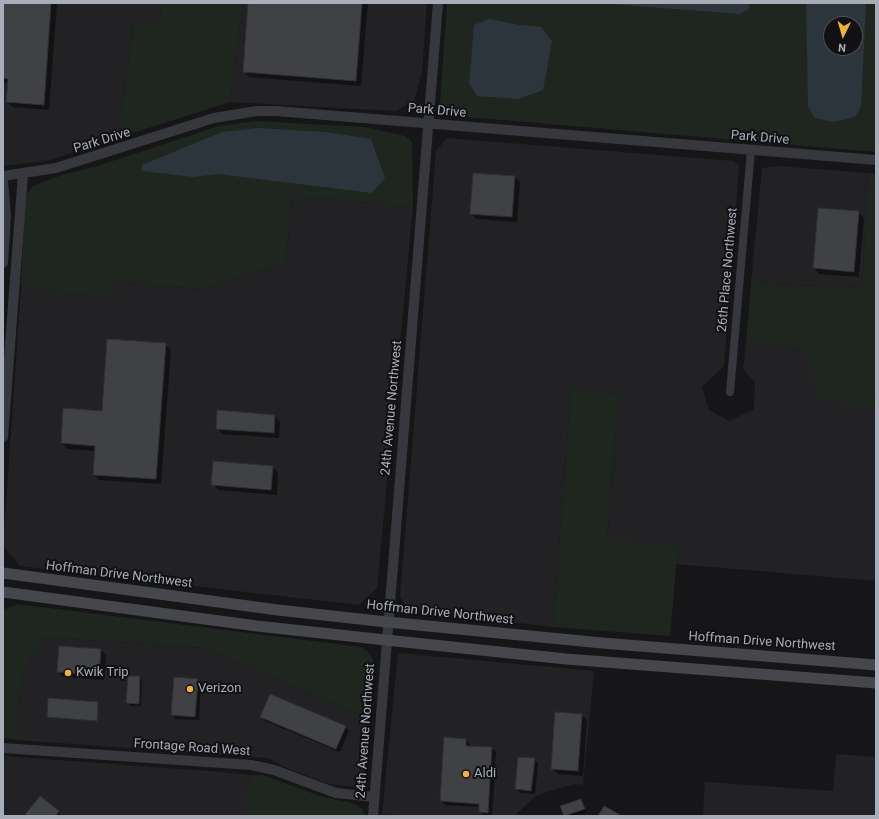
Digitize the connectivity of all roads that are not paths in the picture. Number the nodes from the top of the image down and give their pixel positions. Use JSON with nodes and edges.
{"nodes":[{"id":1,"x":438,"y":3,"type":"edge"},
{"id":2,"x":428,"y":124,"type":"junction"},
{"id":3,"x":751,"y":150,"type":"junction"},
{"id":4,"x":876,"y":160,"type":"edge"},
{"id":5,"x":23,"y":174,"type":"junction"},
{"id":6,"x":3,"y":176,"type":"edge"},
{"id":7,"x":3,"y":180,"type":"edge"},
{"id":8,"x":3,"y":263,"type":"edge"},
{"id":9,"x":730,"y":392,"type":"dead end"},
{"id":10,"x":3,"y":437,"type":"edge"},
{"id":11,"x":3,"y":573,"type":"edge"},
{"id":12,"x":3,"y":592,"type":"edge"},
{"id":13,"x":388,"y":622,"type":"junction"},
{"id":14,"x":386,"y":640,"type":"junction"},
{"id":15,"x":876,"y":665,"type":"edge"},
{"id":16,"x":876,"y":683,"type":"edge"},
{"id":17,"x":3,"y":748,"type":"edge"},
{"id":18,"x":374,"y":796,"type":"junction"},
{"id":19,"x":373,"y":816,"type":"edge"}],
"edges":[{"from":1,"to":2,"type":"street","name":"24th Avenue Northwest"},
{"from":2,"to":3,"type":"street","name":"Park Drive"},
{"from":2,"to":5,"type":"street","name":"Park Drive"},
{"from":2,"to":13,"type":"street","name":"24th Avenue Northwest"},
{"from":3,"to":4,"type":"street","name":"Park Drive"},
{"from":3,"to":9,"type":"street","name":"26th Place Northwest"},
{"from":5,"to":6,"type":"street","name":"Park Drive"},
{"from":5,"to":10,"type":"street"},
{"from":7,"to":8,"type":"street"},
{"from":11,"to":13,"type":"main road","name":"Hoffman Drive Northwest"},
{"from":12,"to":14,"type":"main road"},
{"from":13,"to":14,"type":"street","name":"24th Avenue Northwest"},
{"from":13,"to":15,"type":"main road","name":"Hoffman Drive Northwest"},
{"from":14,"to":16,"type":"main road"},
{"from":14,"to":18,"type":"street","name":"24th Avenue Northwest"},
{"from":17,"to":18,"type":"street","name":"Frontage Road West"},
{"from":18,"to":19,"type":"street","name":"24th Avenue Northwest"}]}
